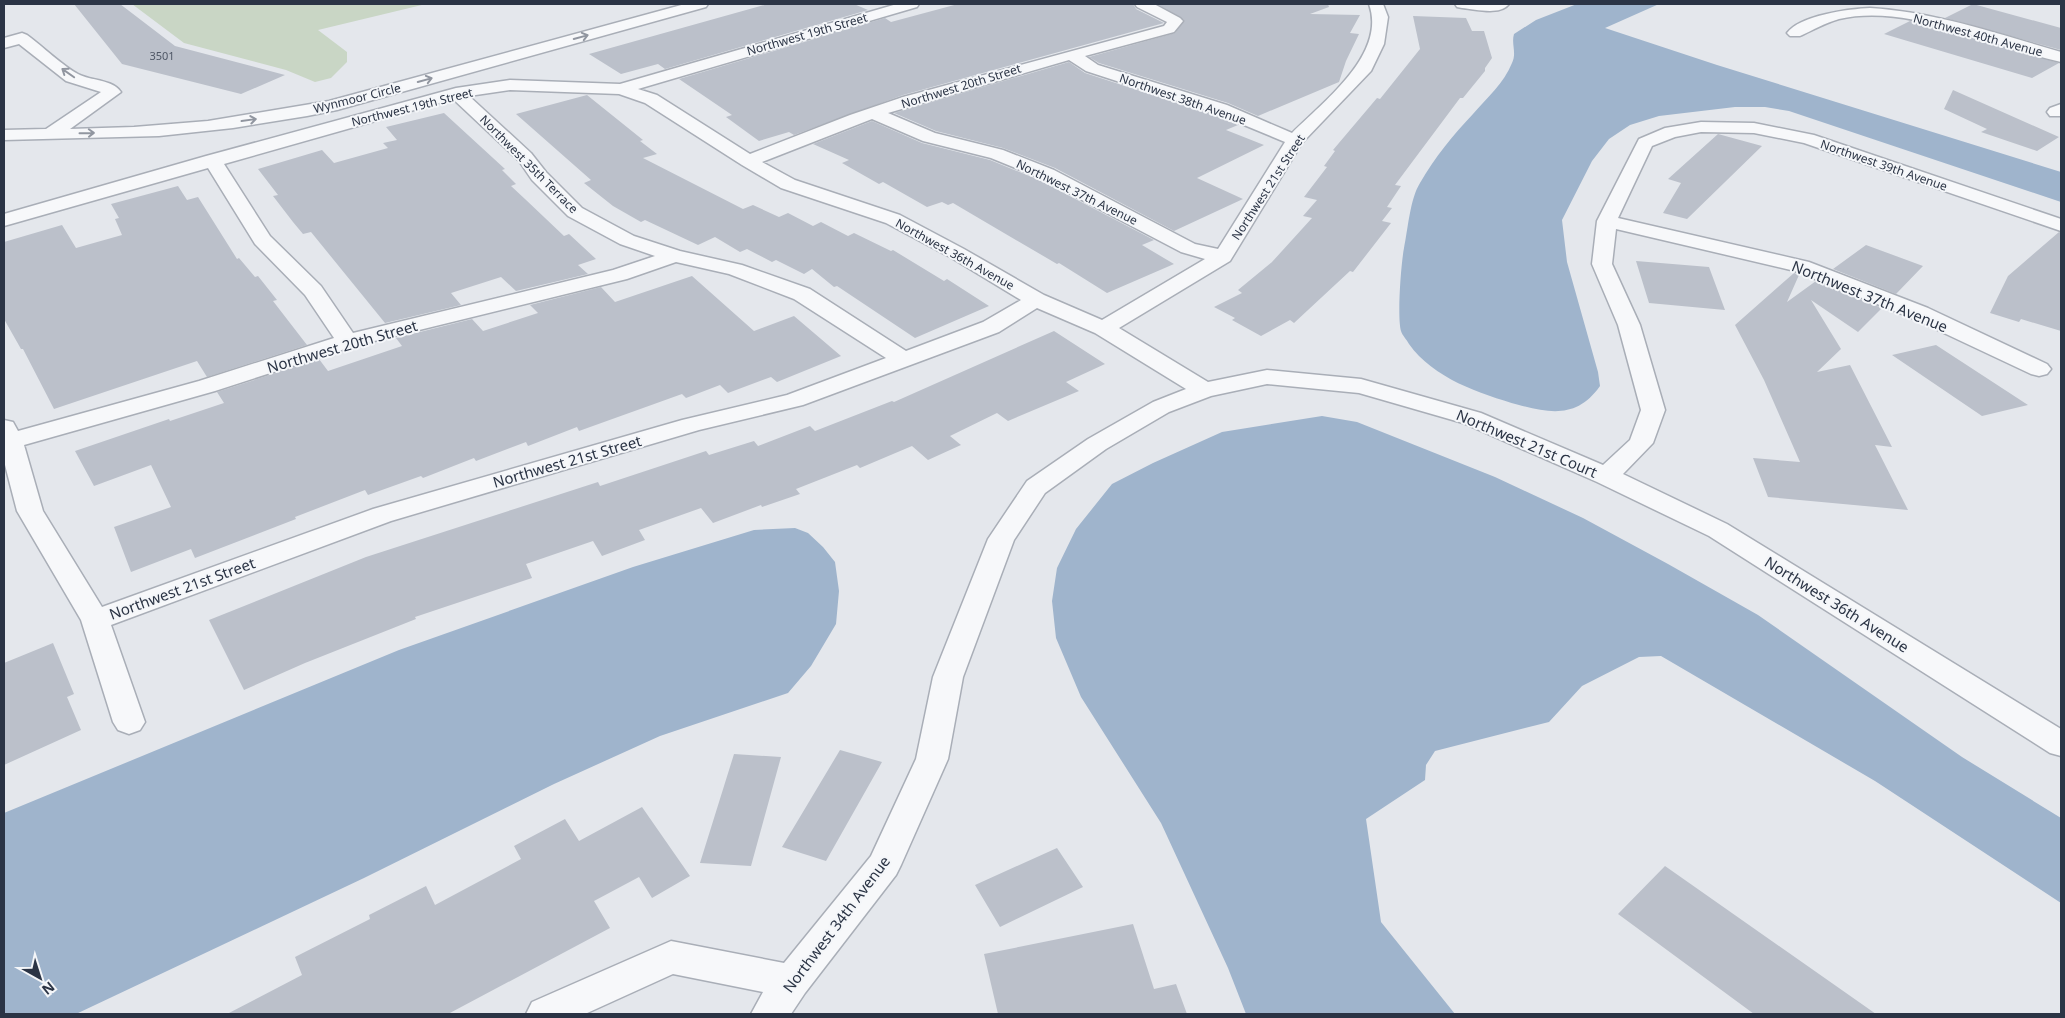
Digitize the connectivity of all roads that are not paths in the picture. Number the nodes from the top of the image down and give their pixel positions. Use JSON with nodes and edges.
{"nodes":[{"id":1,"x":656,"y":4,"type":"edge"},
{"id":2,"x":701,"y":4,"type":"edge"},
{"id":3,"x":912,"y":4,"type":"edge"},
{"id":4,"x":1142,"y":4,"type":"edge"},
{"id":5,"x":1376,"y":4,"type":"edge"},
{"id":6,"x":1462,"y":4,"type":"edge"},
{"id":7,"x":1502,"y":4,"type":"edge"},
{"id":8,"x":1795,"y":33,"type":"dead end"},
{"id":9,"x":4,"y":43,"type":"edge"},
{"id":10,"x":1072,"y":55,"type":"junction"},
{"id":11,"x":2061,"y":57,"type":"edge"},
{"id":12,"x":621,"y":90,"type":"junction"},
{"id":13,"x":456,"y":93,"type":"junction"},
{"id":14,"x":872,"y":113,"type":"junction"},
{"id":15,"x":70,"y":121,"type":"junction"},
{"id":16,"x":4,"y":123,"type":"edge"},
{"id":17,"x":1702,"y":127,"type":"joint"},
{"id":18,"x":49,"y":134,"type":"junction"},
{"id":19,"x":4,"y":135,"type":"edge"},
{"id":20,"x":1295,"y":140,"type":"junction"},
{"id":21,"x":11,"y":152,"type":"dead end"},
{"id":22,"x":212,"y":160,"type":"junction"},
{"id":23,"x":748,"y":161,"type":"junction"},
{"id":24,"x":4,"y":220,"type":"edge"},
{"id":25,"x":1607,"y":221,"type":"junction"},
{"id":26,"x":2061,"y":225,"type":"edge"},
{"id":27,"x":675,"y":256,"type":"junction"},
{"id":28,"x":1222,"y":257,"type":"junction"},
{"id":29,"x":1036,"y":300,"type":"junction"},
{"id":30,"x":1103,"y":328,"type":"junction"},
{"id":31,"x":347,"y":341,"type":"junction"},
{"id":32,"x":904,"y":360,"type":"junction"},
{"id":33,"x":2039,"y":369,"type":"dead end"},
{"id":34,"x":1204,"y":390,"type":"junction"},
{"id":35,"x":7,"y":434,"type":"edge"},
{"id":36,"x":1606,"y":476,"type":"junction"},
{"id":37,"x":95,"y":620,"type":"junction"},
{"id":38,"x":128,"y":722,"type":"dead end"},
{"id":39,"x":2061,"y":744,"type":"edge"},
{"id":40,"x":792,"y":981,"type":"junction"},
{"id":41,"x":545,"y":1014,"type":"edge"},
{"id":42,"x":770,"y":1014,"type":"edge"}],
"edges":[{"from":1,"to":15,"type":"street","name":"Wynmoor Circle"},
{"from":18,"to":2,"type":"street","name":"Wynmoor Circle","one_way":true},
{"from":3,"to":12,"type":"street","name":"Northwest 19th Street"},
{"from":4,"to":10,"type":"street","name":"Northwest 20th Street"},
{"from":5,"to":20,"type":"street","name":"Northwest 21st Street"},
{"from":6,"to":7,"type":"street"},
{"from":8,"to":11,"type":"street","name":"Northwest 40th Avenue"},
{"from":15,"to":9,"type":"street","one_way":true},
{"from":10,"to":14,"type":"street","name":"Northwest 20th Street"},
{"from":10,"to":20,"type":"street","name":"Northwest 38th Avenue"},
{"from":12,"to":13,"type":"street","name":"Northwest 19th Street"},
{"from":12,"to":23,"type":"street","name":"Northwest 36th Avenue"},
{"from":13,"to":22,"type":"street","name":"Northwest 19th Street"},
{"from":13,"to":27,"type":"street","name":"Northwest 35th Terrace"},
{"from":14,"to":23,"type":"street","name":"Northwest 20th Street"},
{"from":14,"to":28,"type":"street","name":"Northwest 37th Avenue"},
{"from":15,"to":16,"type":"street","name":"Wynmoor Circle"},
{"from":15,"to":18,"type":"street"},
{"from":17,"to":25,"type":"street","name":"Northwest 21st Court"},
{"from":17,"to":26,"type":"street","name":"Northwest 39th Avenue"},
{"from":18,"to":19,"type":"street","name":"Wynmoor Circle"},
{"from":18,"to":21,"type":"street"},
{"from":20,"to":28,"type":"street","name":"Northwest 21st Street"},
{"from":22,"to":24,"type":"street","name":"Northwest 19th Street"},
{"from":22,"to":31,"type":"street"},
{"from":23,"to":29,"type":"street","name":"Northwest 36th Avenue"},
{"from":25,"to":33,"type":"street","name":"Northwest 37th Avenue"},
{"from":25,"to":36,"type":"street","name":"Northwest 21st Court"},
{"from":27,"to":31,"type":"street","name":"Northwest 20th Street"},
{"from":27,"to":32,"type":"street","name":"Northwest 35th Terrace"},
{"from":28,"to":30,"type":"street","name":"Northwest 21st Street"},
{"from":29,"to":30,"type":"street","name":"Northwest 36th Avenue"},
{"from":29,"to":32,"type":"street","name":"Northwest 21st Street"},
{"from":30,"to":34,"type":"street","name":"Northwest 36th Avenue"},
{"from":31,"to":35,"type":"street","name":"Northwest 20th Street"},
{"from":32,"to":37,"type":"street","name":"Northwest 21st Street"},
{"from":34,"to":36,"type":"street","name":"Northwest 21st Court"},
{"from":34,"to":40,"type":"street","name":"Northwest 34th Avenue"},
{"from":35,"to":37,"type":"street"},
{"from":36,"to":39,"type":"street","name":"Northwest 36th Avenue"},
{"from":37,"to":38,"type":"street"},
{"from":40,"to":41,"type":"street"},
{"from":40,"to":42,"type":"street","name":"Northwest 34th Avenue"}]}
